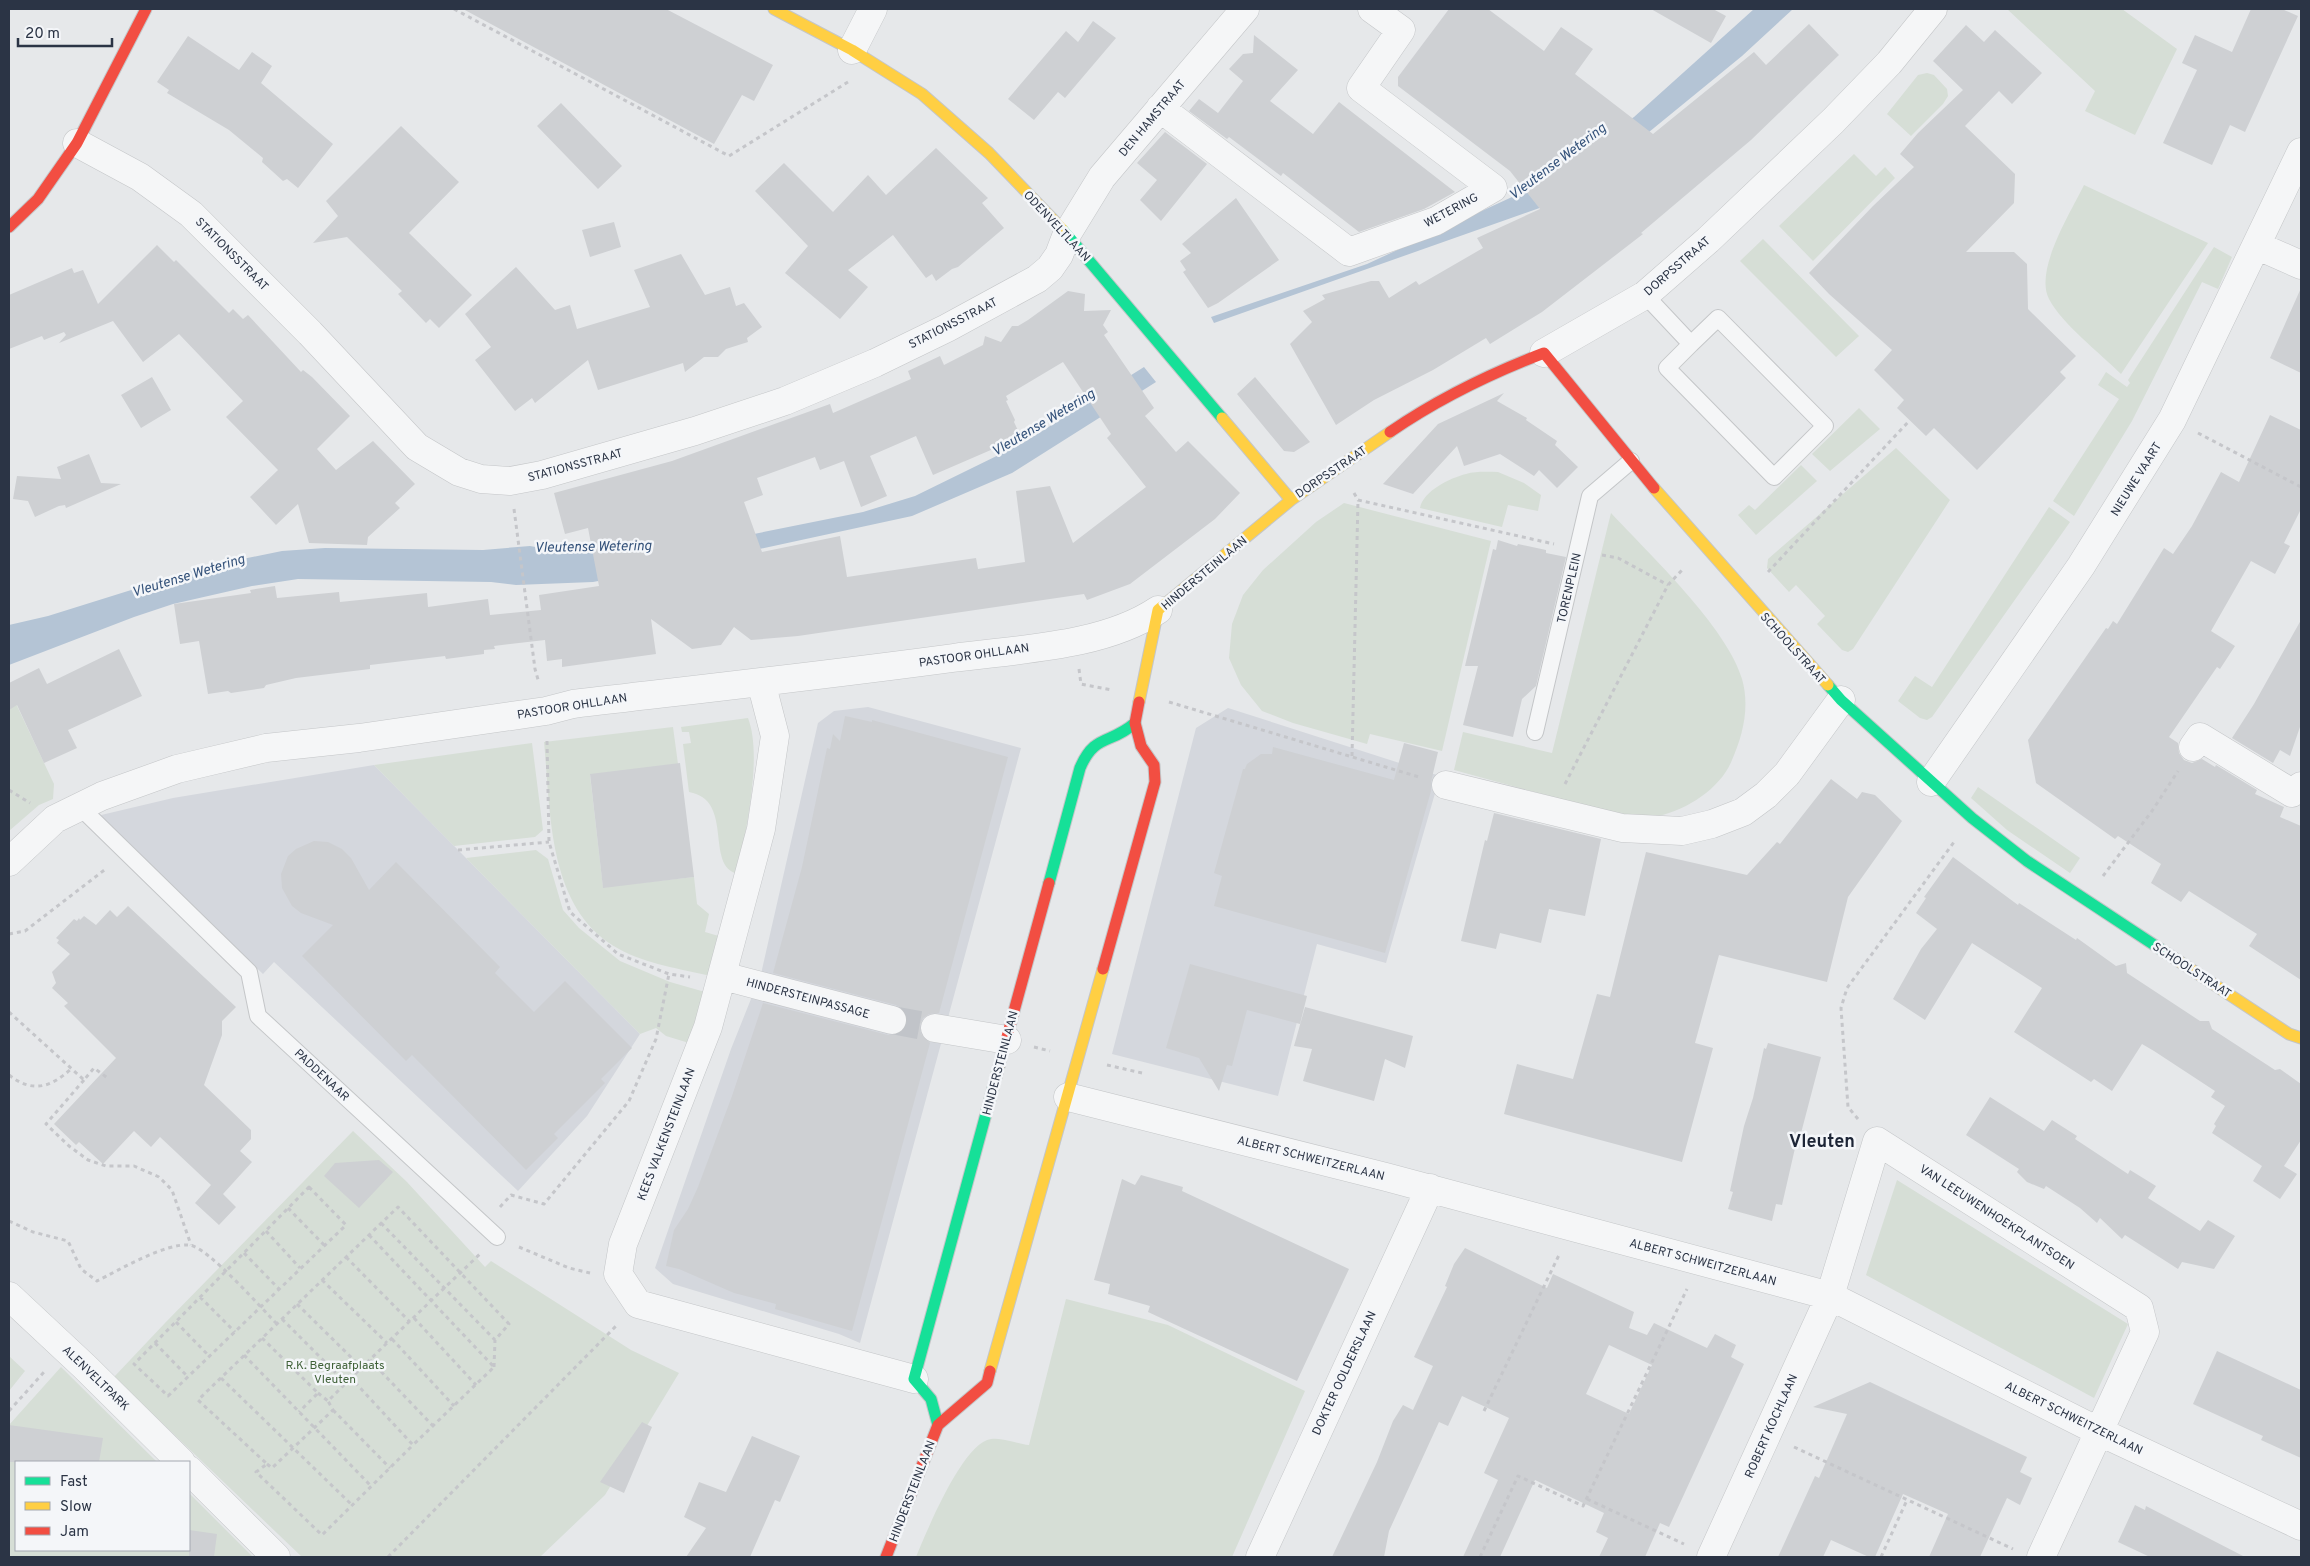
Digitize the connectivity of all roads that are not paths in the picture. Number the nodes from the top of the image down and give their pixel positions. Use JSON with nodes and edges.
{"nodes":[{"id":1,"x":146,"y":9,"type":"edge"},
{"id":2,"x":774,"y":9,"type":"edge"},
{"id":3,"x":873,"y":9,"type":"edge"},
{"id":4,"x":1245,"y":9,"type":"edge"},
{"id":5,"x":1372,"y":9,"type":"edge"},
{"id":6,"x":1933,"y":9,"type":"edge"},
{"id":7,"x":852,"y":50,"type":"junction"},
{"id":8,"x":1160,"y":108,"type":"junction"},
{"id":9,"x":77,"y":143,"type":"junction"},
{"id":10,"x":2301,"y":152,"type":"edge"},
{"id":11,"x":9,"y":226,"type":"edge"},
{"id":12,"x":1067,"y":234,"type":"junction"},
{"id":13,"x":2258,"y":246,"type":"junction"},
{"id":14,"x":2301,"y":265,"type":"edge"},
{"id":15,"x":1645,"y":295,"type":"junction"},
{"id":16,"x":1691,"y":344,"type":"junction"},
{"id":17,"x":1544,"y":353,"type":"junction"},
{"id":18,"x":1631,"y":461,"type":"junction"},
{"id":19,"x":1291,"y":500,"type":"junction"},
{"id":20,"x":1158,"y":610,"type":"junction"},
{"id":21,"x":761,"y":682,"type":"junction"},
{"id":22,"x":1841,"y":700,"type":"junction"},
{"id":23,"x":1135,"y":723,"type":"junction"},
{"id":24,"x":1535,"y":732,"type":"dead end"},
{"id":25,"x":2193,"y":747,"type":"road end"},
{"id":26,"x":1931,"y":782,"type":"junction"},
{"id":27,"x":1446,"y":785,"type":"road end"},
{"id":28,"x":2297,"y":790,"type":"edge"},
{"id":29,"x":81,"y":808,"type":"junction"},
{"id":30,"x":9,"y":862,"type":"edge"},
{"id":31,"x":723,"y":976,"type":"junction"},
{"id":32,"x":892,"y":1020,"type":"tunnel mouth"},
{"id":33,"x":935,"y":1028,"type":"tunnel mouth"},
{"id":34,"x":2301,"y":1038,"type":"edge"},
{"id":35,"x":1007,"y":1040,"type":"junction"},
{"id":36,"x":1068,"y":1097,"type":"junction"},
{"id":37,"x":1430,"y":1188,"type":"junction"},
{"id":38,"x":497,"y":1237,"type":"road end"},
{"id":39,"x":9,"y":1296,"type":"edge"},
{"id":40,"x":1830,"y":1296,"type":"junction"},
{"id":41,"x":914,"y":1380,"type":"junction"},
{"id":42,"x":938,"y":1425,"type":"junction"},
{"id":43,"x":2098,"y":1431,"type":"junction"},
{"id":44,"x":180,"y":1461,"type":"edge"},
{"id":45,"x":190,"y":1471,"type":"edge"},
{"id":46,"x":2301,"y":1526,"type":"edge"},
{"id":47,"x":276,"y":1557,"type":"edge"},
{"id":48,"x":886,"y":1557,"type":"edge"},
{"id":49,"x":1260,"y":1557,"type":"edge"},
{"id":50,"x":1711,"y":1557,"type":"edge"},
{"id":51,"x":2041,"y":1557,"type":"edge"}],
"edges":[{"from":1,"to":9,"type":"street"},
{"from":2,"to":7,"type":"street","name":"ODENVELTLAAN"},
{"from":3,"to":7,"type":"street"},
{"from":4,"to":8,"type":"street","name":"DEN HAMSTRAAT"},
{"from":5,"to":8,"type":"street","name":"WETERING"},
{"from":6,"to":15,"type":"street","name":"DORPSSTRAAT"},
{"from":7,"to":12,"type":"street","name":"ODENVELTLAAN"},
{"from":8,"to":12,"type":"street","name":"DEN HAMSTRAAT"},
{"from":9,"to":11,"type":"street"},
{"from":9,"to":12,"type":"street","name":"STATIONSSTRAAT"},
{"from":10,"to":13,"type":"street","name":"NIEUWE VAART"},
{"from":12,"to":19,"type":"street","name":"ODENVELTLAAN"},
{"from":13,"to":14,"type":"street"},
{"from":13,"to":26,"type":"street","name":"NIEUWE VAART"},
{"from":15,"to":16,"type":"lane"},
{"from":15,"to":17,"type":"street","name":"DORPSSTRAAT"},
{"from":16,"to":16,"type":"lane"},
{"from":17,"to":18,"type":"street","name":"SCHOOLSTRAAT"},
{"from":17,"to":19,"type":"street","name":"DORPSSTRAAT"},
{"from":18,"to":22,"type":"street","name":"SCHOOLSTRAAT"},
{"from":18,"to":24,"type":"lane","name":"TORENPLEIN"},
{"from":19,"to":20,"type":"street","name":"HINDERSTEINLAAN"},
{"from":20,"to":21,"type":"street","name":"PASTOOR OHLLAAN"},
{"from":20,"to":23,"type":"street","name":"HINDERSTEINLAAN"},
{"from":21,"to":29,"type":"street","name":"PASTOOR OHLLAAN"},
{"from":21,"to":31,"type":"street","name":"KEES VALKENSTEINLAAN"},
{"from":22,"to":26,"type":"street","name":"SCHOOLSTRAAT"},
{"from":22,"to":27,"type":"street"},
{"from":23,"to":35,"type":"street","name":"HINDERSTEINLAAN"},
{"from":23,"to":36,"type":"street","name":"HINDERSTEINLAAN"},
{"from":25,"to":28,"type":"street"},
{"from":26,"to":34,"type":"street","name":"SCHOOLSTRAAT"},
{"from":29,"to":30,"type":"street","name":"PASTOOR OHLLAAN"},
{"from":29,"to":38,"type":"lane","name":"PADDENAAR"},
{"from":31,"to":32,"type":"street","name":"HINDERSTEINPASSAGE"},
{"from":31,"to":41,"type":"street","name":"KEES VALKENSTEINLAAN"},
{"from":33,"to":35,"type":"street"},
{"from":35,"to":41,"type":"street","name":"HINDERSTEINLAAN"},
{"from":36,"to":37,"type":"street","name":"ALBERT SCHWEITZERLAAN"},
{"from":36,"to":42,"type":"street","name":"HINDERSTEINLAAN"},
{"from":37,"to":40,"type":"street","name":"ALBERT SCHWEITZERLAAN"},
{"from":37,"to":49,"type":"street","name":"DOKTER OOLDERSLAAN"},
{"from":39,"to":44,"type":"street","name":"ALENVELTPARK"},
{"from":40,"to":43,"type":"street","name":"ALBERT SCHWEITZERLAAN"},
{"from":40,"to":43,"type":"street","name":"VAN LEEUWENHOEKPLANTSOEN"},
{"from":40,"to":50,"type":"street","name":"ROBERT KOCHLAAN"},
{"from":41,"to":42,"type":"street","name":"HINDERSTEINLAAN"},
{"from":42,"to":48,"type":"street","name":"HINDERSTEINLAAN"},
{"from":43,"to":46,"type":"street","name":"ALBERT SCHWEITZERLAAN"},
{"from":43,"to":51,"type":"street","name":"VAN LEEUWENHOEKPLANTSOEN"},
{"from":45,"to":47,"type":"street"}]}
